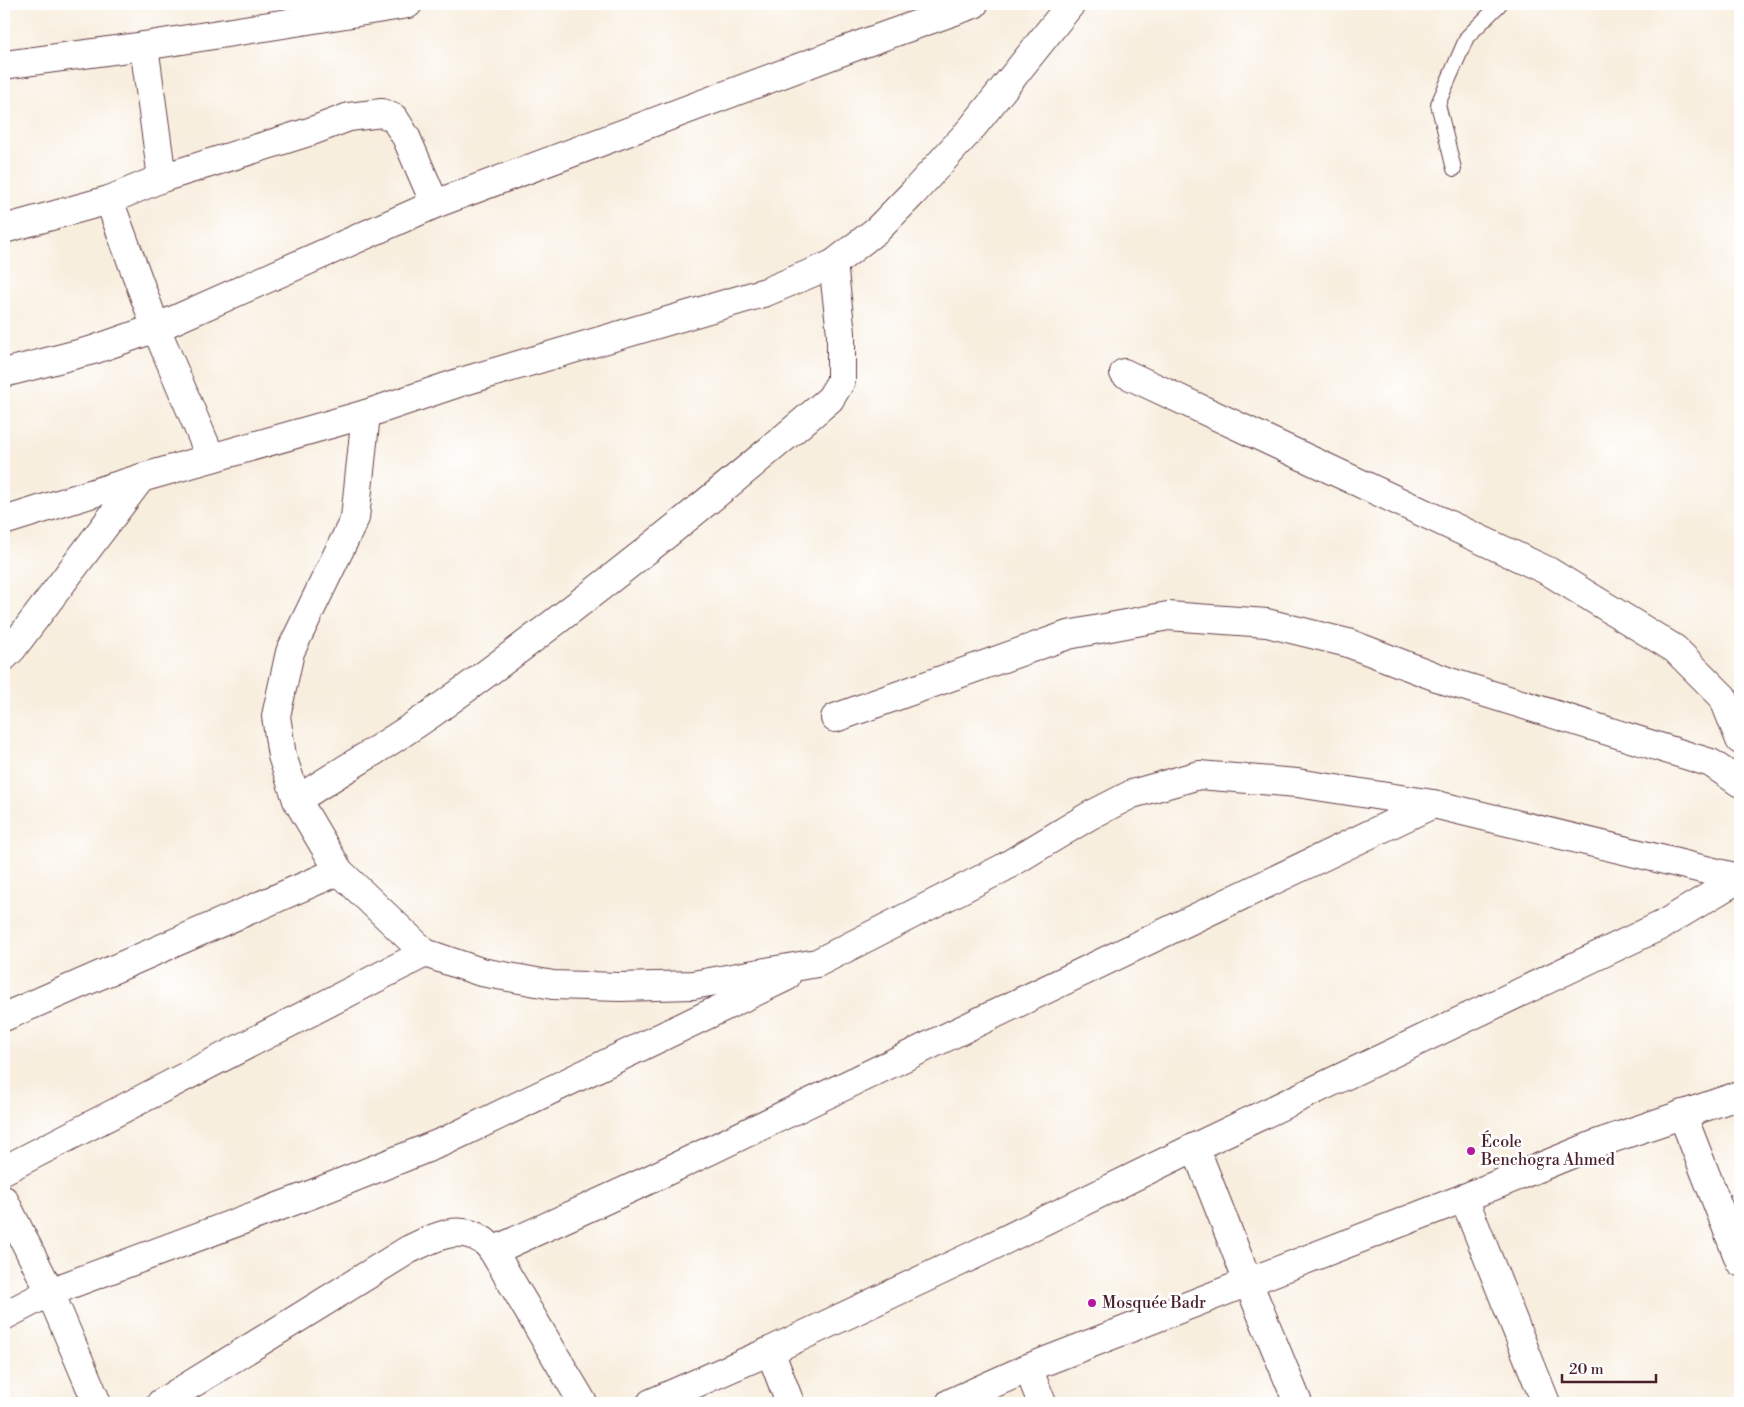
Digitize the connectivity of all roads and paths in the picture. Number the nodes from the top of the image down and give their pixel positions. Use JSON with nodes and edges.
{"nodes":[{"id":1,"x":408,"y":4,"type":"edge"},
{"id":2,"x":974,"y":4,"type":"edge"},
{"id":3,"x":1071,"y":4,"type":"edge"},
{"id":4,"x":1500,"y":4,"type":"edge"},
{"id":5,"x":144,"y":46,"type":"junction"},
{"id":6,"x":4,"y":65,"type":"edge"},
{"id":7,"x":1454,"y":169,"type":"dead end"},
{"id":8,"x":162,"y":178,"type":"junction"},
{"id":9,"x":109,"y":200,"type":"junction"},
{"id":10,"x":435,"y":204,"type":"junction"},
{"id":11,"x":4,"y":230,"type":"edge"},
{"id":12,"x":833,"y":264,"type":"junction"},
{"id":13,"x":156,"y":328,"type":"junction"},
{"id":14,"x":4,"y":373,"type":"edge"},
{"id":15,"x":1124,"y":373,"type":"dead end"},
{"id":16,"x":366,"y":414,"type":"junction"},
{"id":17,"x":211,"y":458,"type":"junction"},
{"id":18,"x":141,"y":478,"type":"junction"},
{"id":19,"x":4,"y":520,"type":"edge"},
{"id":20,"x":4,"y":657,"type":"edge"},
{"id":21,"x":835,"y":718,"type":"dead end"},
{"id":22,"x":1740,"y":740,"type":"edge"},
{"id":23,"x":1740,"y":783,"type":"edge"},
{"id":24,"x":297,"y":800,"type":"junction"},
{"id":25,"x":1433,"y":804,"type":"junction"},
{"id":26,"x":339,"y":872,"type":"junction"},
{"id":27,"x":1740,"y":879,"type":"edge"},
{"id":28,"x":424,"y":953,"type":"junction"},
{"id":29,"x":816,"y":963,"type":"junction"},
{"id":30,"x":4,"y":1017,"type":"edge"},
{"id":31,"x":1740,"y":1095,"type":"edge"},
{"id":32,"x":1682,"y":1114,"type":"junction"},
{"id":33,"x":1195,"y":1147,"type":"junction"},
{"id":34,"x":4,"y":1170,"type":"edge"},
{"id":35,"x":1464,"y":1198,"type":"junction"},
{"id":36,"x":4,"y":1200,"type":"edge"},
{"id":37,"x":493,"y":1251,"type":"junction"},
{"id":38,"x":1740,"y":1262,"type":"edge"},
{"id":39,"x":1248,"y":1282,"type":"junction"},
{"id":40,"x":50,"y":1292,"type":"junction"},
{"id":41,"x":4,"y":1316,"type":"edge"},
{"id":42,"x":770,"y":1351,"type":"junction"},
{"id":43,"x":1028,"y":1368,"type":"junction"},
{"id":44,"x":97,"y":1403,"type":"edge"},
{"id":45,"x":161,"y":1403,"type":"edge"},
{"id":46,"x":583,"y":1403,"type":"edge"},
{"id":47,"x":651,"y":1403,"type":"edge"},
{"id":48,"x":790,"y":1403,"type":"edge"},
{"id":49,"x":950,"y":1403,"type":"edge"},
{"id":50,"x":1042,"y":1403,"type":"edge"},
{"id":51,"x":1298,"y":1403,"type":"edge"},
{"id":52,"x":1546,"y":1403,"type":"edge"}],
"edges":[{"from":1,"to":5,"type":"street"},
{"from":2,"to":10,"type":"street"},
{"from":3,"to":12,"type":"street"},
{"from":4,"to":7,"type":"lane"},
{"from":5,"to":6,"type":"street"},
{"from":5,"to":8,"type":"street"},
{"from":8,"to":9,"type":"street"},
{"from":8,"to":10,"type":"street"},
{"from":9,"to":11,"type":"street"},
{"from":9,"to":13,"type":"street"},
{"from":10,"to":13,"type":"street"},
{"from":12,"to":16,"type":"street"},
{"from":12,"to":24,"type":"street"},
{"from":13,"to":14,"type":"street"},
{"from":13,"to":17,"type":"street"},
{"from":15,"to":22,"type":"street"},
{"from":16,"to":17,"type":"street"},
{"from":16,"to":24,"type":"street"},
{"from":17,"to":18,"type":"street"},
{"from":18,"to":19,"type":"street"},
{"from":18,"to":20,"type":"street"},
{"from":21,"to":23,"type":"street"},
{"from":24,"to":26,"type":"street"},
{"from":25,"to":27,"type":"street"},
{"from":25,"to":29,"type":"street"},
{"from":25,"to":37,"type":"street"},
{"from":26,"to":28,"type":"street"},
{"from":26,"to":30,"type":"street"},
{"from":27,"to":33,"type":"street"},
{"from":28,"to":29,"type":"street"},
{"from":28,"to":34,"type":"street"},
{"from":29,"to":40,"type":"street"},
{"from":31,"to":32,"type":"street"},
{"from":32,"to":35,"type":"street"},
{"from":32,"to":38,"type":"street"},
{"from":33,"to":39,"type":"street"},
{"from":33,"to":42,"type":"street"},
{"from":35,"to":39,"type":"street"},
{"from":35,"to":52,"type":"street"},
{"from":36,"to":40,"type":"street"},
{"from":37,"to":45,"type":"street"},
{"from":37,"to":46,"type":"street"},
{"from":39,"to":43,"type":"street"},
{"from":39,"to":51,"type":"street"},
{"from":40,"to":41,"type":"street"},
{"from":40,"to":44,"type":"street"},
{"from":42,"to":47,"type":"street"},
{"from":42,"to":48,"type":"street"},
{"from":43,"to":49,"type":"street"},
{"from":43,"to":50,"type":"street"}]}
